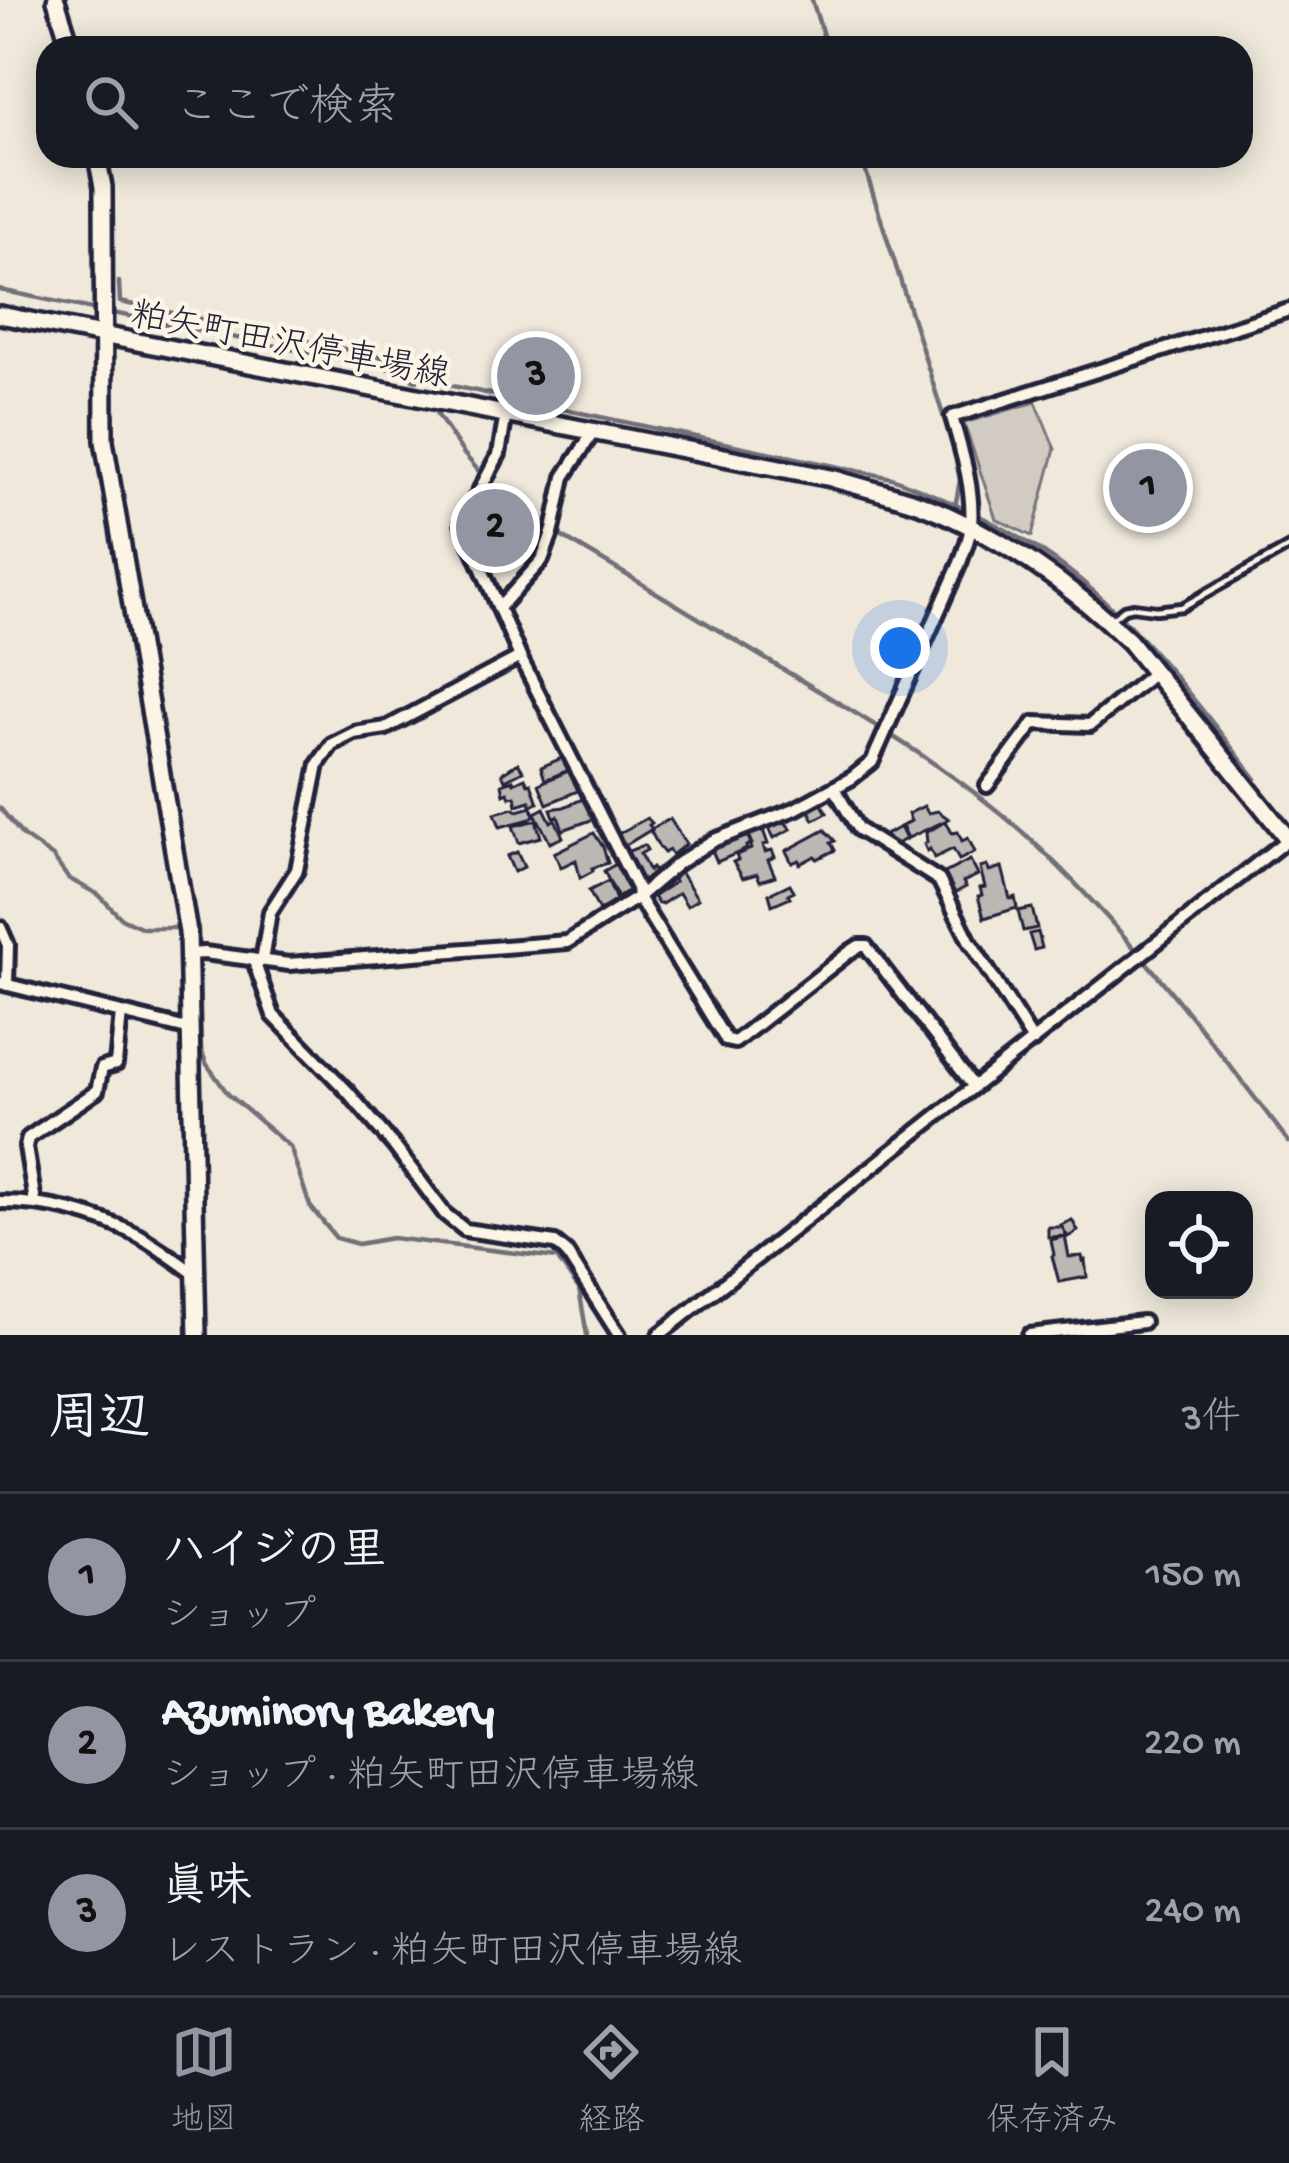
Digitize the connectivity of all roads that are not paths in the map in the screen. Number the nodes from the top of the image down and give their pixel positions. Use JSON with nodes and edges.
{"nodes":[{"id":1,"x":56,"y":0,"type":"edge"},
{"id":2,"x":67,"y":36,"type":"edge"},
{"id":3,"x":99,"y":168,"type":"edge"},
{"id":4,"x":1289,"y":310,"type":"edge"},
{"id":5,"x":0,"y":315,"type":"edge"},
{"id":6,"x":103,"y":329,"type":"junction"},
{"id":7,"x":506,"y":414,"type":"junction"},
{"id":8,"x":594,"y":431,"type":"junction"},
{"id":9,"x":971,"y":526,"type":"junction"},
{"id":10,"x":1289,"y":547,"type":"edge"},
{"id":11,"x":499,"y":608,"type":"junction"},
{"id":12,"x":1109,"y":621,"type":"junction"},
{"id":13,"x":520,"y":657,"type":"junction"},
{"id":14,"x":1155,"y":672,"type":"junction"},
{"id":15,"x":987,"y":787,"type":"dead end"},
{"id":16,"x":834,"y":788,"type":"junction"},
{"id":17,"x":1289,"y":839,"type":"edge"},
{"id":18,"x":638,"y":896,"type":"junction"},
{"id":19,"x":0,"y":927,"type":"edge"},
{"id":20,"x":196,"y":953,"type":"junction"},
{"id":21,"x":258,"y":961,"type":"junction"},
{"id":22,"x":4,"y":984,"type":"edge"},
{"id":23,"x":121,"y":1013,"type":"junction"},
{"id":24,"x":191,"y":1030,"type":"junction"},
{"id":25,"x":1033,"y":1041,"type":"junction"},
{"id":26,"x":974,"y":1087,"type":"junction"},
{"id":27,"x":0,"y":1202,"type":"edge"},
{"id":28,"x":35,"y":1202,"type":"junction"},
{"id":29,"x":195,"y":1274,"type":"junction"},
{"id":30,"x":1143,"y":1322,"type":"dead end"},
{"id":31,"x":1089,"y":1332,"type":"edge"},
{"id":32,"x":197,"y":1335,"type":"edge"},
{"id":33,"x":619,"y":1335,"type":"edge"},
{"id":34,"x":659,"y":1335,"type":"edge"},
{"id":35,"x":1029,"y":1335,"type":"edge"}],
"edges":[{"from":1,"to":2,"type":"main road"},
{"from":3,"to":6,"type":"main road"},
{"from":4,"to":9,"type":"street"},
{"from":5,"to":6,"type":"main road","name":"粕矢町田沢停車場線"},
{"from":6,"to":7,"type":"main road","name":"粕矢町田沢停車場線"},
{"from":6,"to":20,"type":"main road"},
{"from":7,"to":8,"type":"main road","name":"粕矢町田沢停車場線"},
{"from":7,"to":11,"type":"street"},
{"from":8,"to":9,"type":"main road","name":"粕矢町田沢停車場線"},
{"from":8,"to":11,"type":"street"},
{"from":9,"to":12,"type":"main road","name":"粕矢町田沢停車場線"},
{"from":9,"to":16,"type":"street"},
{"from":10,"to":12,"type":"lane"},
{"from":11,"to":13,"type":"street"},
{"from":12,"to":14,"type":"main road","name":"粕矢町田沢停車場線"},
{"from":13,"to":18,"type":"street"},
{"from":13,"to":21,"type":"street"},
{"from":14,"to":15,"type":"street"},
{"from":14,"to":17,"type":"main road","name":"粕矢町田沢停車場線"},
{"from":16,"to":18,"type":"street"},
{"from":16,"to":25,"type":"street"},
{"from":17,"to":25,"type":"street"},
{"from":18,"to":21,"type":"street"},
{"from":18,"to":26,"type":"street"},
{"from":19,"to":22,"type":"street"},
{"from":20,"to":21,"type":"street"},
{"from":20,"to":24,"type":"main road"},
{"from":21,"to":33,"type":"street"},
{"from":22,"to":23,"type":"street"},
{"from":23,"to":24,"type":"street"},
{"from":23,"to":28,"type":"street"},
{"from":24,"to":29,"type":"main road"},
{"from":25,"to":26,"type":"street"},
{"from":26,"to":34,"type":"street"},
{"from":27,"to":28,"type":"street"},
{"from":28,"to":29,"type":"street"},
{"from":29,"to":32,"type":"main road"},
{"from":30,"to":31,"type":"street"},
{"from":31,"to":35,"type":"street"}]}
